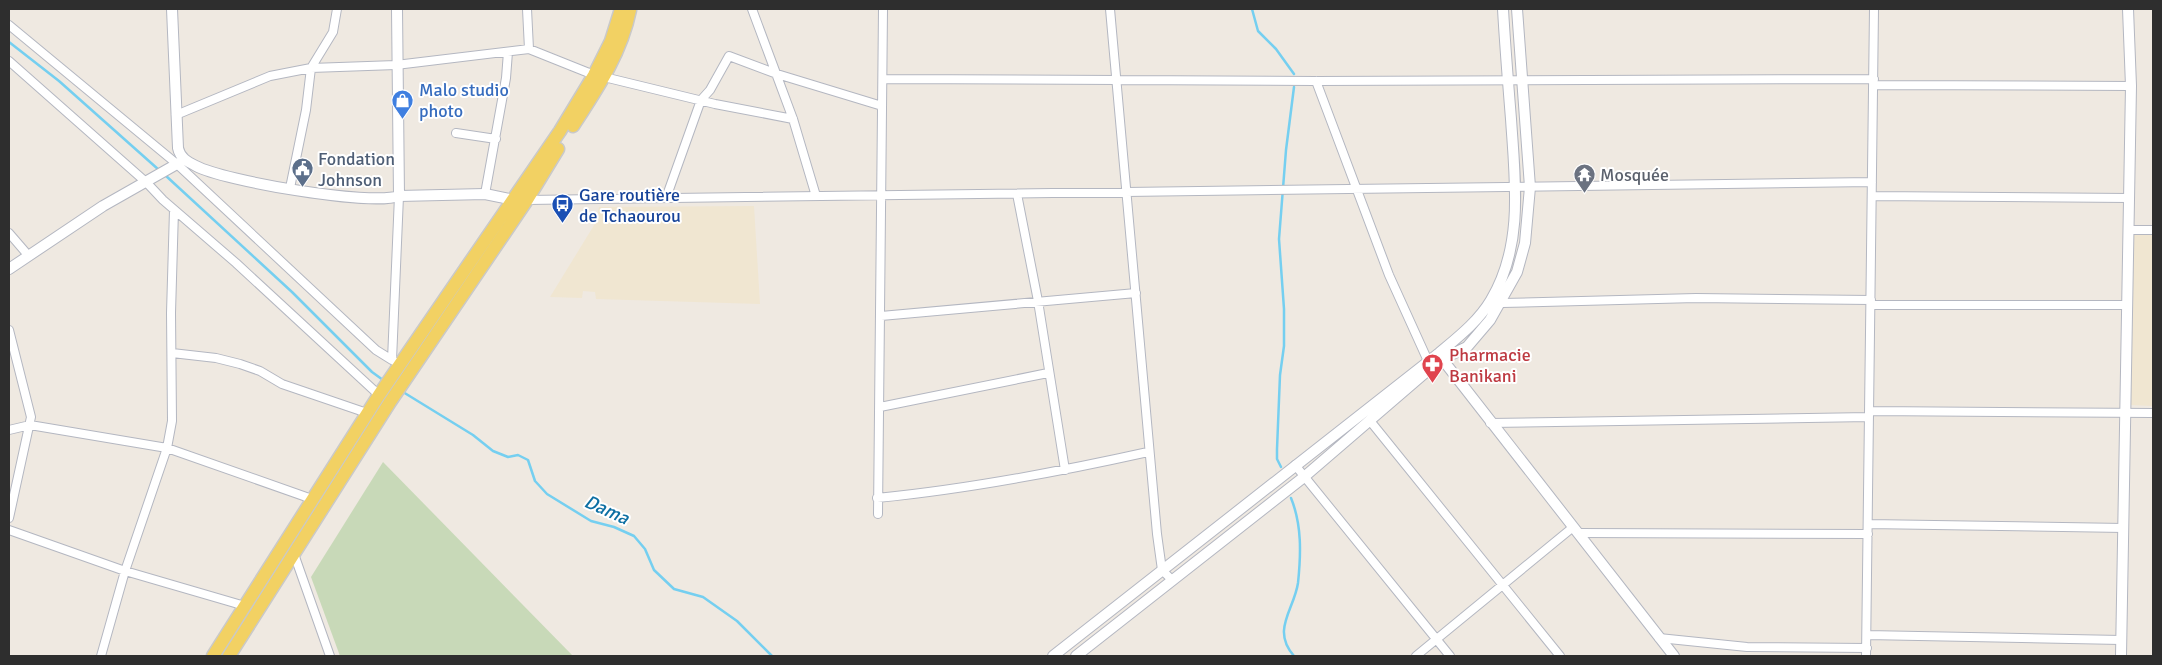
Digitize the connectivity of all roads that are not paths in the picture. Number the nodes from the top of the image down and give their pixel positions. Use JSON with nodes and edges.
{"nodes":[{"id":1,"x":172,"y":9,"type":"edge"},
{"id":2,"x":337,"y":9,"type":"edge"},
{"id":3,"x":397,"y":9,"type":"edge"},
{"id":4,"x":528,"y":9,"type":"edge"},
{"id":5,"x":621,"y":9,"type":"edge"},
{"id":6,"x":630,"y":9,"type":"edge"},
{"id":7,"x":752,"y":9,"type":"edge"},
{"id":8,"x":883,"y":9,"type":"edge"},
{"id":9,"x":1110,"y":9,"type":"edge"},
{"id":10,"x":1503,"y":9,"type":"edge"},
{"id":11,"x":1517,"y":9,"type":"edge"},
{"id":12,"x":1874,"y":9,"type":"edge"},
{"id":13,"x":2128,"y":9,"type":"edge"},
{"id":14,"x":9,"y":25,"type":"edge"},
{"id":15,"x":529,"y":49,"type":"junction"},
{"id":16,"x":508,"y":52,"type":"junction"},
{"id":17,"x":9,"y":61,"type":"edge"},
{"id":18,"x":396,"y":65,"type":"junction"},
{"id":19,"x":311,"y":68,"type":"junction"},
{"id":20,"x":778,"y":74,"type":"junction"},
{"id":21,"x":599,"y":76,"type":"junction"},
{"id":22,"x":883,"y":79,"type":"junction"},
{"id":23,"x":1115,"y":79,"type":"junction"},
{"id":24,"x":1522,"y":79,"type":"junction"},
{"id":25,"x":1508,"y":80,"type":"junction"},
{"id":26,"x":1316,"y":81,"type":"junction"},
{"id":27,"x":1874,"y":82,"type":"junction"},
{"id":28,"x":2131,"y":86,"type":"junction"},
{"id":29,"x":701,"y":100,"type":"junction"},
{"id":30,"x":882,"y":106,"type":"junction"},
{"id":31,"x":176,"y":115,"type":"junction"},
{"id":32,"x":793,"y":119,"type":"junction"},
{"id":33,"x":456,"y":133,"type":"dead end"},
{"id":34,"x":496,"y":139,"type":"junction"},
{"id":35,"x":177,"y":164,"type":"junction"},
{"id":36,"x":1872,"y":182,"type":"junction"},
{"id":37,"x":147,"y":183,"type":"junction"},
{"id":38,"x":1530,"y":186,"type":"junction"},
{"id":39,"x":1516,"y":187,"type":"junction"},
{"id":40,"x":290,"y":188,"type":"junction"},
{"id":41,"x":1356,"y":189,"type":"junction"},
{"id":42,"x":1126,"y":192,"type":"junction"},
{"id":43,"x":484,"y":194,"type":"junction"},
{"id":44,"x":1017,"y":194,"type":"junction"},
{"id":45,"x":399,"y":196,"type":"junction"},
{"id":46,"x":816,"y":196,"type":"junction"},
{"id":47,"x":882,"y":196,"type":"junction"},
{"id":48,"x":1872,"y":196,"type":"junction"},
{"id":49,"x":666,"y":198,"type":"junction"},
{"id":50,"x":2129,"y":198,"type":"junction"},
{"id":51,"x":513,"y":200,"type":"junction"},
{"id":52,"x":527,"y":200,"type":"junction"},
{"id":53,"x":174,"y":210,"type":"junction"},
{"id":54,"x":2129,"y":230,"type":"junction"},
{"id":55,"x":2153,"y":230,"type":"edge"},
{"id":56,"x":9,"y":233,"type":"edge"},
{"id":57,"x":28,"y":255,"type":"junction"},
{"id":58,"x":9,"y":270,"type":"edge"},
{"id":59,"x":1136,"y":293,"type":"junction"},
{"id":60,"x":1038,"y":301,"type":"junction"},
{"id":61,"x":1502,"y":303,"type":"junction"},
{"id":62,"x":1871,"y":303,"type":"junction"},
{"id":63,"x":2127,"y":305,"type":"junction"},
{"id":64,"x":881,"y":316,"type":"junction"},
{"id":65,"x":9,"y":330,"type":"edge"},
{"id":66,"x":172,"y":353,"type":"junction"},
{"id":67,"x":1439,"y":357,"type":"junction"},
{"id":68,"x":1428,"y":361,"type":"junction"},
{"id":69,"x":399,"y":368,"type":"junction"},
{"id":70,"x":1048,"y":373,"type":"junction"},
{"id":71,"x":382,"y":391,"type":"junction"},
{"id":72,"x":880,"y":407,"type":"junction"},
{"id":73,"x":367,"y":413,"type":"junction"},
{"id":74,"x":2126,"y":413,"type":"junction"},
{"id":75,"x":2153,"y":413,"type":"edge"},
{"id":76,"x":1869,"y":414,"type":"junction"},
{"id":77,"x":1371,"y":422,"type":"junction"},
{"id":78,"x":1490,"y":423,"type":"junction"},
{"id":79,"x":30,"y":425,"type":"junction"},
{"id":80,"x":9,"y":430,"type":"edge"},
{"id":81,"x":167,"y":448,"type":"junction"},
{"id":82,"x":1148,"y":452,"type":"junction"},
{"id":83,"x":1295,"y":465,"type":"junction"},
{"id":84,"x":1065,"y":470,"type":"junction"},
{"id":85,"x":1304,"y":477,"type":"junction"},
{"id":86,"x":878,"y":498,"type":"junction"},
{"id":87,"x":312,"y":499,"type":"junction"},
{"id":88,"x":878,"y":514,"type":"dead end"},
{"id":89,"x":9,"y":518,"type":"edge"},
{"id":90,"x":1868,"y":524,"type":"junction"},
{"id":91,"x":2124,"y":528,"type":"junction"},
{"id":92,"x":9,"y":530,"type":"edge"},
{"id":93,"x":1576,"y":530,"type":"junction"},
{"id":94,"x":1868,"y":534,"type":"junction"},
{"id":95,"x":294,"y":554,"type":"junction"},
{"id":96,"x":1162,"y":570,"type":"junction"},
{"id":97,"x":125,"y":571,"type":"junction"},
{"id":98,"x":1171,"y":580,"type":"junction"},
{"id":99,"x":1503,"y":585,"type":"junction"},
{"id":100,"x":245,"y":606,"type":"junction"},
{"id":101,"x":1867,"y":635,"type":"junction"},
{"id":102,"x":1659,"y":638,"type":"junction"},
{"id":103,"x":1437,"y":639,"type":"junction"},
{"id":104,"x":2122,"y":640,"type":"junction"},
{"id":105,"x":1867,"y":648,"type":"junction"},
{"id":106,"x":101,"y":656,"type":"edge"},
{"id":107,"x":213,"y":656,"type":"edge"},
{"id":108,"x":228,"y":656,"type":"edge"},
{"id":109,"x":330,"y":656,"type":"edge"},
{"id":110,"x":1053,"y":656,"type":"edge"},
{"id":111,"x":1076,"y":656,"type":"edge"},
{"id":112,"x":1416,"y":656,"type":"edge"},
{"id":113,"x":1450,"y":656,"type":"edge"},
{"id":114,"x":1560,"y":656,"type":"edge"},
{"id":115,"x":1674,"y":656,"type":"edge"},
{"id":116,"x":1866,"y":656,"type":"edge"},
{"id":117,"x":2121,"y":656,"type":"edge"}],
"edges":[{"from":1,"to":31,"type":"street"},
{"from":2,"to":19,"type":"street"},
{"from":3,"to":18,"type":"street"},
{"from":4,"to":15,"type":"street"},
{"from":5,"to":21,"type":"main road"},
{"from":6,"to":21,"type":"main road"},
{"from":7,"to":20,"type":"street"},
{"from":8,"to":22,"type":"street"},
{"from":9,"to":23,"type":"street"},
{"from":10,"to":25,"type":"street"},
{"from":11,"to":24,"type":"street"},
{"from":12,"to":27,"type":"street"},
{"from":13,"to":28,"type":"street"},
{"from":14,"to":35,"type":"street"},
{"from":15,"to":16,"type":"street"},
{"from":15,"to":21,"type":"street"},
{"from":16,"to":18,"type":"street"},
{"from":16,"to":34,"type":"street"},
{"from":17,"to":37,"type":"street"},
{"from":18,"to":19,"type":"street"},
{"from":18,"to":45,"type":"street"},
{"from":19,"to":31,"type":"street"},
{"from":19,"to":40,"type":"street"},
{"from":20,"to":29,"type":"street"},
{"from":20,"to":30,"type":"street"},
{"from":20,"to":32,"type":"street"},
{"from":21,"to":29,"type":"street"},
{"from":21,"to":51,"type":"main road"},
{"from":21,"to":52,"type":"main road"},
{"from":22,"to":23,"type":"street"},
{"from":22,"to":30,"type":"street"},
{"from":23,"to":26,"type":"street"},
{"from":23,"to":42,"type":"street"},
{"from":24,"to":25,"type":"street"},
{"from":24,"to":27,"type":"street"},
{"from":24,"to":38,"type":"street"},
{"from":25,"to":26,"type":"street"},
{"from":25,"to":39,"type":"street"},
{"from":26,"to":41,"type":"street"},
{"from":27,"to":28,"type":"street"},
{"from":27,"to":36,"type":"street"},
{"from":28,"to":50,"type":"street"},
{"from":29,"to":32,"type":"street"},
{"from":29,"to":49,"type":"street"},
{"from":30,"to":47,"type":"street"},
{"from":31,"to":35,"type":"street"},
{"from":32,"to":46,"type":"street"},
{"from":33,"to":34,"type":"street"},
{"from":34,"to":43,"type":"street"},
{"from":35,"to":37,"type":"street"},
{"from":35,"to":40,"type":"street"},
{"from":35,"to":69,"type":"street"},
{"from":36,"to":38,"type":"street"},
{"from":36,"to":48,"type":"street"},
{"from":37,"to":53,"type":"street"},
{"from":37,"to":57,"type":"street"},
{"from":38,"to":39,"type":"street"},
{"from":38,"to":61,"type":"street"},
{"from":39,"to":41,"type":"street"},
{"from":39,"to":67,"type":"street"},
{"from":40,"to":45,"type":"street"},
{"from":41,"to":42,"type":"street"},
{"from":41,"to":68,"type":"street"},
{"from":42,"to":44,"type":"street"},
{"from":42,"to":59,"type":"street"},
{"from":43,"to":45,"type":"street"},
{"from":43,"to":51,"type":"street"},
{"from":44,"to":47,"type":"street"},
{"from":44,"to":60,"type":"street"},
{"from":45,"to":69,"type":"street"},
{"from":46,"to":47,"type":"street"},
{"from":46,"to":49,"type":"street"},
{"from":47,"to":64,"type":"street"},
{"from":48,"to":50,"type":"street"},
{"from":48,"to":62,"type":"street"},
{"from":49,"to":52,"type":"street"},
{"from":50,"to":54,"type":"street"},
{"from":51,"to":52,"type":"street"},
{"from":51,"to":69,"type":"main road"},
{"from":52,"to":69,"type":"main road"},
{"from":53,"to":66,"type":"street"},
{"from":53,"to":71,"type":"street"},
{"from":54,"to":55,"type":"street"},
{"from":54,"to":63,"type":"street"},
{"from":56,"to":57,"type":"street"},
{"from":57,"to":58,"type":"street"},
{"from":59,"to":60,"type":"street"},
{"from":59,"to":82,"type":"street"},
{"from":60,"to":64,"type":"street"},
{"from":60,"to":70,"type":"street"},
{"from":61,"to":62,"type":"street"},
{"from":61,"to":67,"type":"street"},
{"from":62,"to":63,"type":"street"},
{"from":62,"to":76,"type":"street"},
{"from":63,"to":74,"type":"street"},
{"from":64,"to":72,"type":"street"},
{"from":65,"to":79,"type":"street"},
{"from":66,"to":73,"type":"street"},
{"from":66,"to":81,"type":"street"},
{"from":67,"to":68,"type":"street"},
{"from":67,"to":77,"type":"street"},
{"from":67,"to":78,"type":"street"},
{"from":68,"to":83,"type":"street"},
{"from":69,"to":71,"type":"main road"},
{"from":69,"to":95,"type":"main road"},
{"from":70,"to":72,"type":"street"},
{"from":70,"to":84,"type":"street"},
{"from":71,"to":73,"type":"main road"},
{"from":72,"to":86,"type":"street"},
{"from":73,"to":87,"type":"main road"},
{"from":74,"to":75,"type":"street"},
{"from":74,"to":76,"type":"street"},
{"from":74,"to":91,"type":"street"},
{"from":76,"to":78,"type":"street"},
{"from":76,"to":90,"type":"street"},
{"from":77,"to":85,"type":"street"},
{"from":77,"to":99,"type":"street"},
{"from":78,"to":93,"type":"street"},
{"from":79,"to":80,"type":"street"},
{"from":79,"to":81,"type":"street"},
{"from":79,"to":89,"type":"street"},
{"from":81,"to":87,"type":"street"},
{"from":81,"to":97,"type":"street"},
{"from":82,"to":84,"type":"street"},
{"from":82,"to":96,"type":"street"},
{"from":83,"to":85,"type":"street"},
{"from":83,"to":96,"type":"street"},
{"from":84,"to":86,"type":"street"},
{"from":85,"to":98,"type":"street"},
{"from":85,"to":103,"type":"street"},
{"from":86,"to":88,"type":"street"},
{"from":87,"to":100,"type":"main road"},
{"from":90,"to":91,"type":"street"},
{"from":90,"to":94,"type":"street"},
{"from":91,"to":104,"type":"street"},
{"from":92,"to":97,"type":"street"},
{"from":93,"to":94,"type":"street"},
{"from":93,"to":99,"type":"street"},
{"from":93,"to":102,"type":"street"},
{"from":94,"to":101,"type":"street"},
{"from":95,"to":108,"type":"main road"},
{"from":95,"to":109,"type":"street"},
{"from":96,"to":98,"type":"street"},
{"from":96,"to":110,"type":"street"},
{"from":97,"to":100,"type":"street"},
{"from":97,"to":106,"type":"street"},
{"from":98,"to":111,"type":"street"},
{"from":99,"to":103,"type":"street"},
{"from":99,"to":114,"type":"street"},
{"from":100,"to":107,"type":"main road"},
{"from":101,"to":104,"type":"street"},
{"from":101,"to":105,"type":"street"},
{"from":102,"to":105,"type":"street"},
{"from":102,"to":115,"type":"street"},
{"from":103,"to":112,"type":"street"},
{"from":103,"to":113,"type":"street"},
{"from":104,"to":117,"type":"street"},
{"from":105,"to":116,"type":"street"}]}
